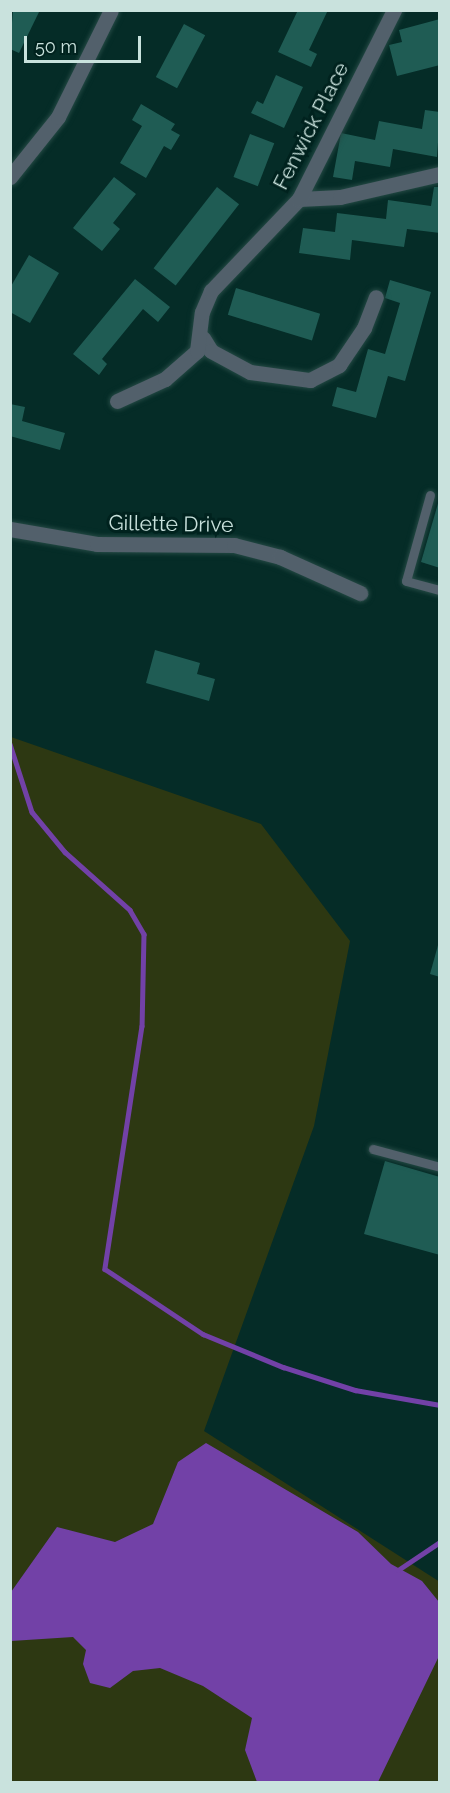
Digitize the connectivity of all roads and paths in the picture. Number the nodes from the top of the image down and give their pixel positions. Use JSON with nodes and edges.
{"nodes":[{"id":1,"x":111,"y":10,"type":"edge"},
{"id":2,"x":394,"y":10,"type":"edge"},
{"id":3,"x":440,"y":174,"type":"edge"},
{"id":4,"x":10,"y":177,"type":"edge"},
{"id":5,"x":299,"y":199,"type":"junction"},
{"id":6,"x":376,"y":297,"type":"dead end"},
{"id":7,"x":203,"y":338,"type":"junction"},
{"id":8,"x":117,"y":400,"type":"dead end"},
{"id":9,"x":430,"y":495,"type":"dead end"},
{"id":10,"x":10,"y":529,"type":"edge"},
{"id":11,"x":440,"y":590,"type":"edge"},
{"id":12,"x":360,"y":593,"type":"dead end"},
{"id":13,"x":373,"y":1149,"type":"dead end"},
{"id":14,"x":440,"y":1167,"type":"edge"}],
"edges":[{"from":1,"to":4,"type":"street"},
{"from":2,"to":5,"type":"street","name":"Fenwick Place"},
{"from":3,"to":5,"type":"street"},
{"from":5,"to":7,"type":"street","name":"Fenwick Place"},
{"from":6,"to":7,"type":"street"},
{"from":7,"to":8,"type":"street"},
{"from":9,"to":11,"type":"lane"},
{"from":10,"to":12,"type":"street","name":"Gillette Drive"},
{"from":13,"to":14,"type":"lane"}]}
